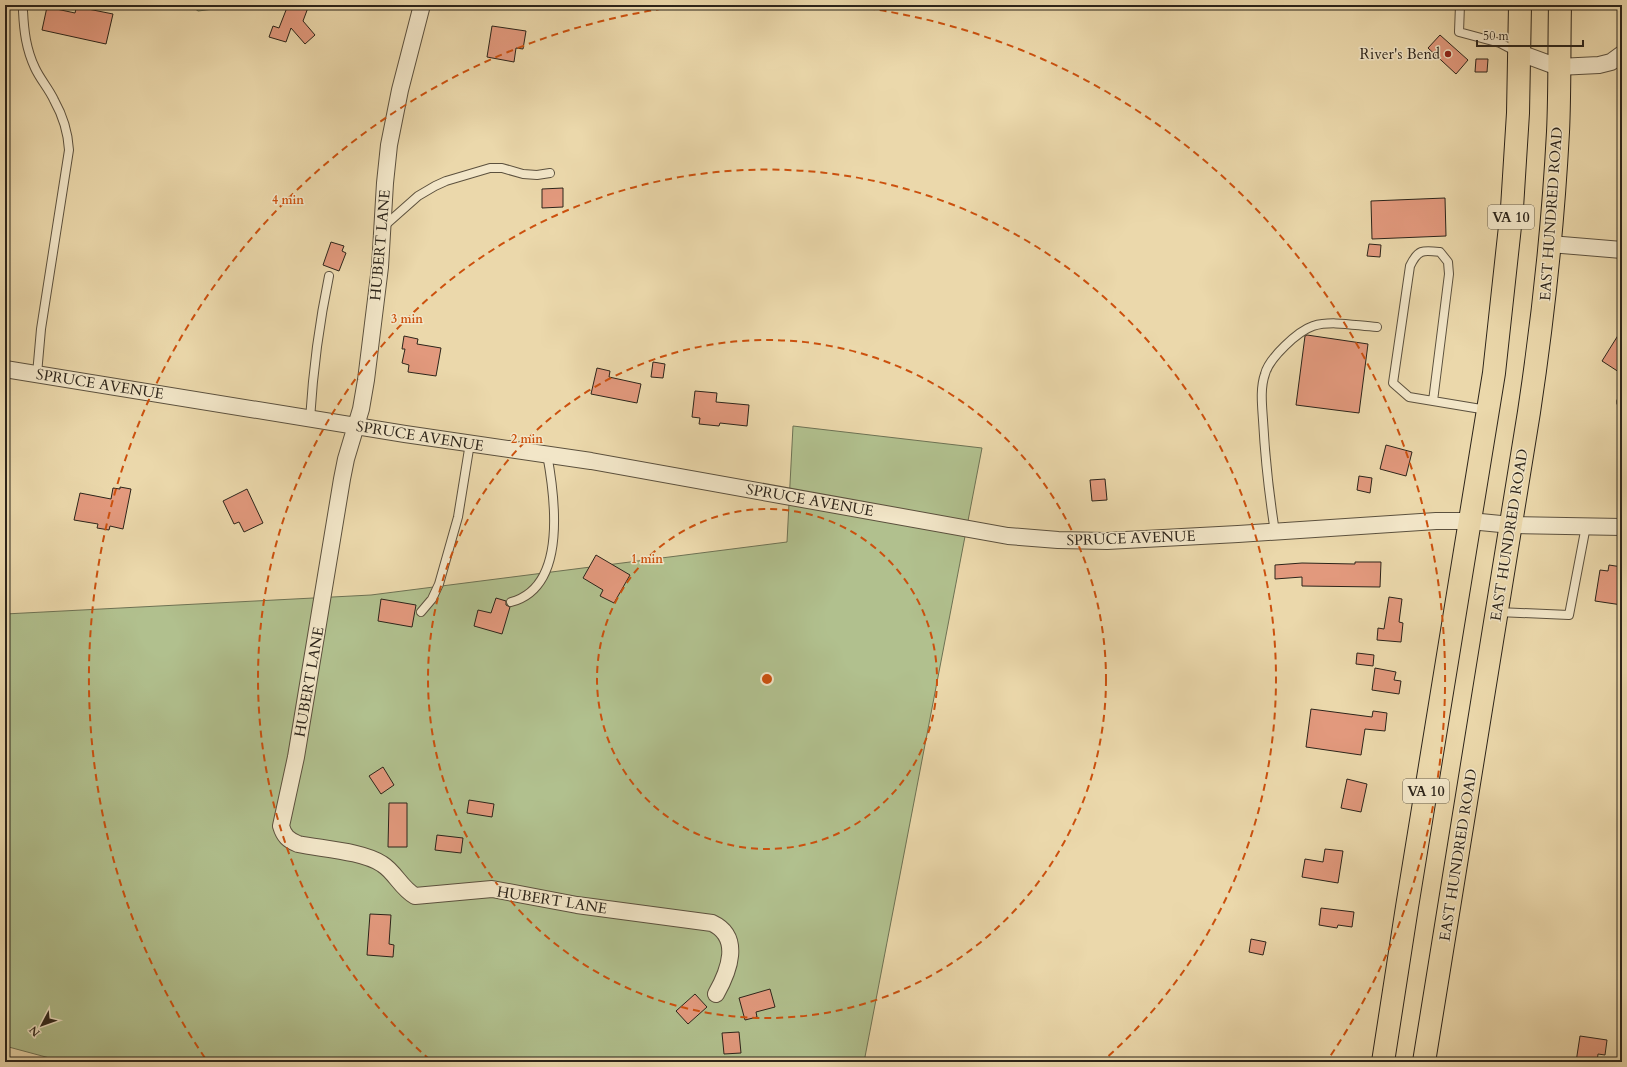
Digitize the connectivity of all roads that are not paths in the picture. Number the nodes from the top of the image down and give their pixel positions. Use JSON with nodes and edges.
{"nodes":[{"id":1,"x":422,"y":5,"type":"edge"},
{"id":2,"x":1460,"y":5,"type":"edge"},
{"id":3,"x":1520,"y":5,"type":"edge"},
{"id":4,"x":1560,"y":5,"type":"edge"},
{"id":5,"x":23,"y":11,"type":"dead end"},
{"id":6,"x":1520,"y":53,"type":"junction"},
{"id":7,"x":1622,"y":54,"type":"edge"},
{"id":8,"x":1558,"y":67,"type":"junction"},
{"id":9,"x":550,"y":173,"type":"dead end"},
{"id":10,"x":382,"y":227,"type":"junction"},
{"id":11,"x":1550,"y":244,"type":"junction"},
{"id":12,"x":1622,"y":250,"type":"edge"},
{"id":13,"x":329,"y":276,"type":"dead end"},
{"id":14,"x":1377,"y":327,"type":"dead end"},
{"id":15,"x":5,"y":369,"type":"edge"},
{"id":16,"x":37,"y":374,"type":"junction"},
{"id":17,"x":1433,"y":401,"type":"junction"},
{"id":18,"x":1488,"y":410,"type":"junction"},
{"id":19,"x":310,"y":419,"type":"junction"},
{"id":20,"x":355,"y":426,"type":"junction"},
{"id":21,"x":470,"y":444,"type":"junction"},
{"id":22,"x":547,"y":454,"type":"junction"},
{"id":23,"x":1470,"y":521,"type":"junction"},
{"id":24,"x":1511,"y":525,"type":"junction"},
{"id":25,"x":1586,"y":526,"type":"junction"},
{"id":26,"x":1622,"y":527,"type":"edge"},
{"id":27,"x":1275,"y":532,"type":"junction"},
{"id":28,"x":512,"y":602,"type":"dead end"},
{"id":29,"x":421,"y":612,"type":"dead end"},
{"id":30,"x":1497,"y":612,"type":"junction"},
{"id":31,"x":716,"y":994,"type":"dead end"},
{"id":32,"x":1383,"y":1062,"type":"edge"},
{"id":33,"x":1424,"y":1062,"type":"edge"}],
"edges":[{"from":1,"to":10,"type":"street","name":"HUBERT LANE"},
{"from":2,"to":6,"type":"lane"},
{"from":3,"to":6,"type":"highway","number":"VA 10"},
{"from":4,"to":8,"type":"highway","name":"EAST HUNDRED ROAD","number":"VA 10"},
{"from":5,"to":16,"type":"lane"},
{"from":6,"to":8,"type":"street"},
{"from":6,"to":18,"type":"highway","number":"VA 10"},
{"from":7,"to":8,"type":"street"},
{"from":8,"to":11,"type":"highway","name":"EAST HUNDRED ROAD","number":"VA 10"},
{"from":9,"to":10,"type":"lane"},
{"from":10,"to":20,"type":"street","name":"HUBERT LANE"},
{"from":11,"to":12,"type":"street"},
{"from":11,"to":24,"type":"highway","name":"EAST HUNDRED ROAD","number":"VA 10"},
{"from":13,"to":19,"type":"lane"},
{"from":14,"to":27,"type":"lane"},
{"from":15,"to":16,"type":"street","name":"SPRUCE AVENUE"},
{"from":16,"to":19,"type":"street","name":"SPRUCE AVENUE"},
{"from":17,"to":17,"type":"lane"},
{"from":17,"to":18,"type":"lane"},
{"from":18,"to":23,"type":"highway","number":"VA 10"},
{"from":19,"to":20,"type":"street","name":"SPRUCE AVENUE"},
{"from":20,"to":21,"type":"street","name":"SPRUCE AVENUE"},
{"from":20,"to":31,"type":"street","name":"HUBERT LANE"},
{"from":21,"to":22,"type":"street","name":"SPRUCE AVENUE"},
{"from":21,"to":29,"type":"lane"},
{"from":22,"to":27,"type":"street","name":"SPRUCE AVENUE"},
{"from":22,"to":28,"type":"lane"},
{"from":23,"to":24,"type":"street","name":"SPRUCE AVENUE"},
{"from":23,"to":27,"type":"street","name":"SPRUCE AVENUE"},
{"from":23,"to":32,"type":"highway","number":"VA 10"},
{"from":24,"to":25,"type":"street","name":"SPRUCE AVENUE"},
{"from":24,"to":30,"type":"highway","name":"EAST HUNDRED ROAD","number":"VA 10"},
{"from":25,"to":26,"type":"street","name":"SPRUCE AVENUE"},
{"from":25,"to":30,"type":"lane"},
{"from":30,"to":33,"type":"highway","name":"EAST HUNDRED ROAD","number":"VA 10"}]}
